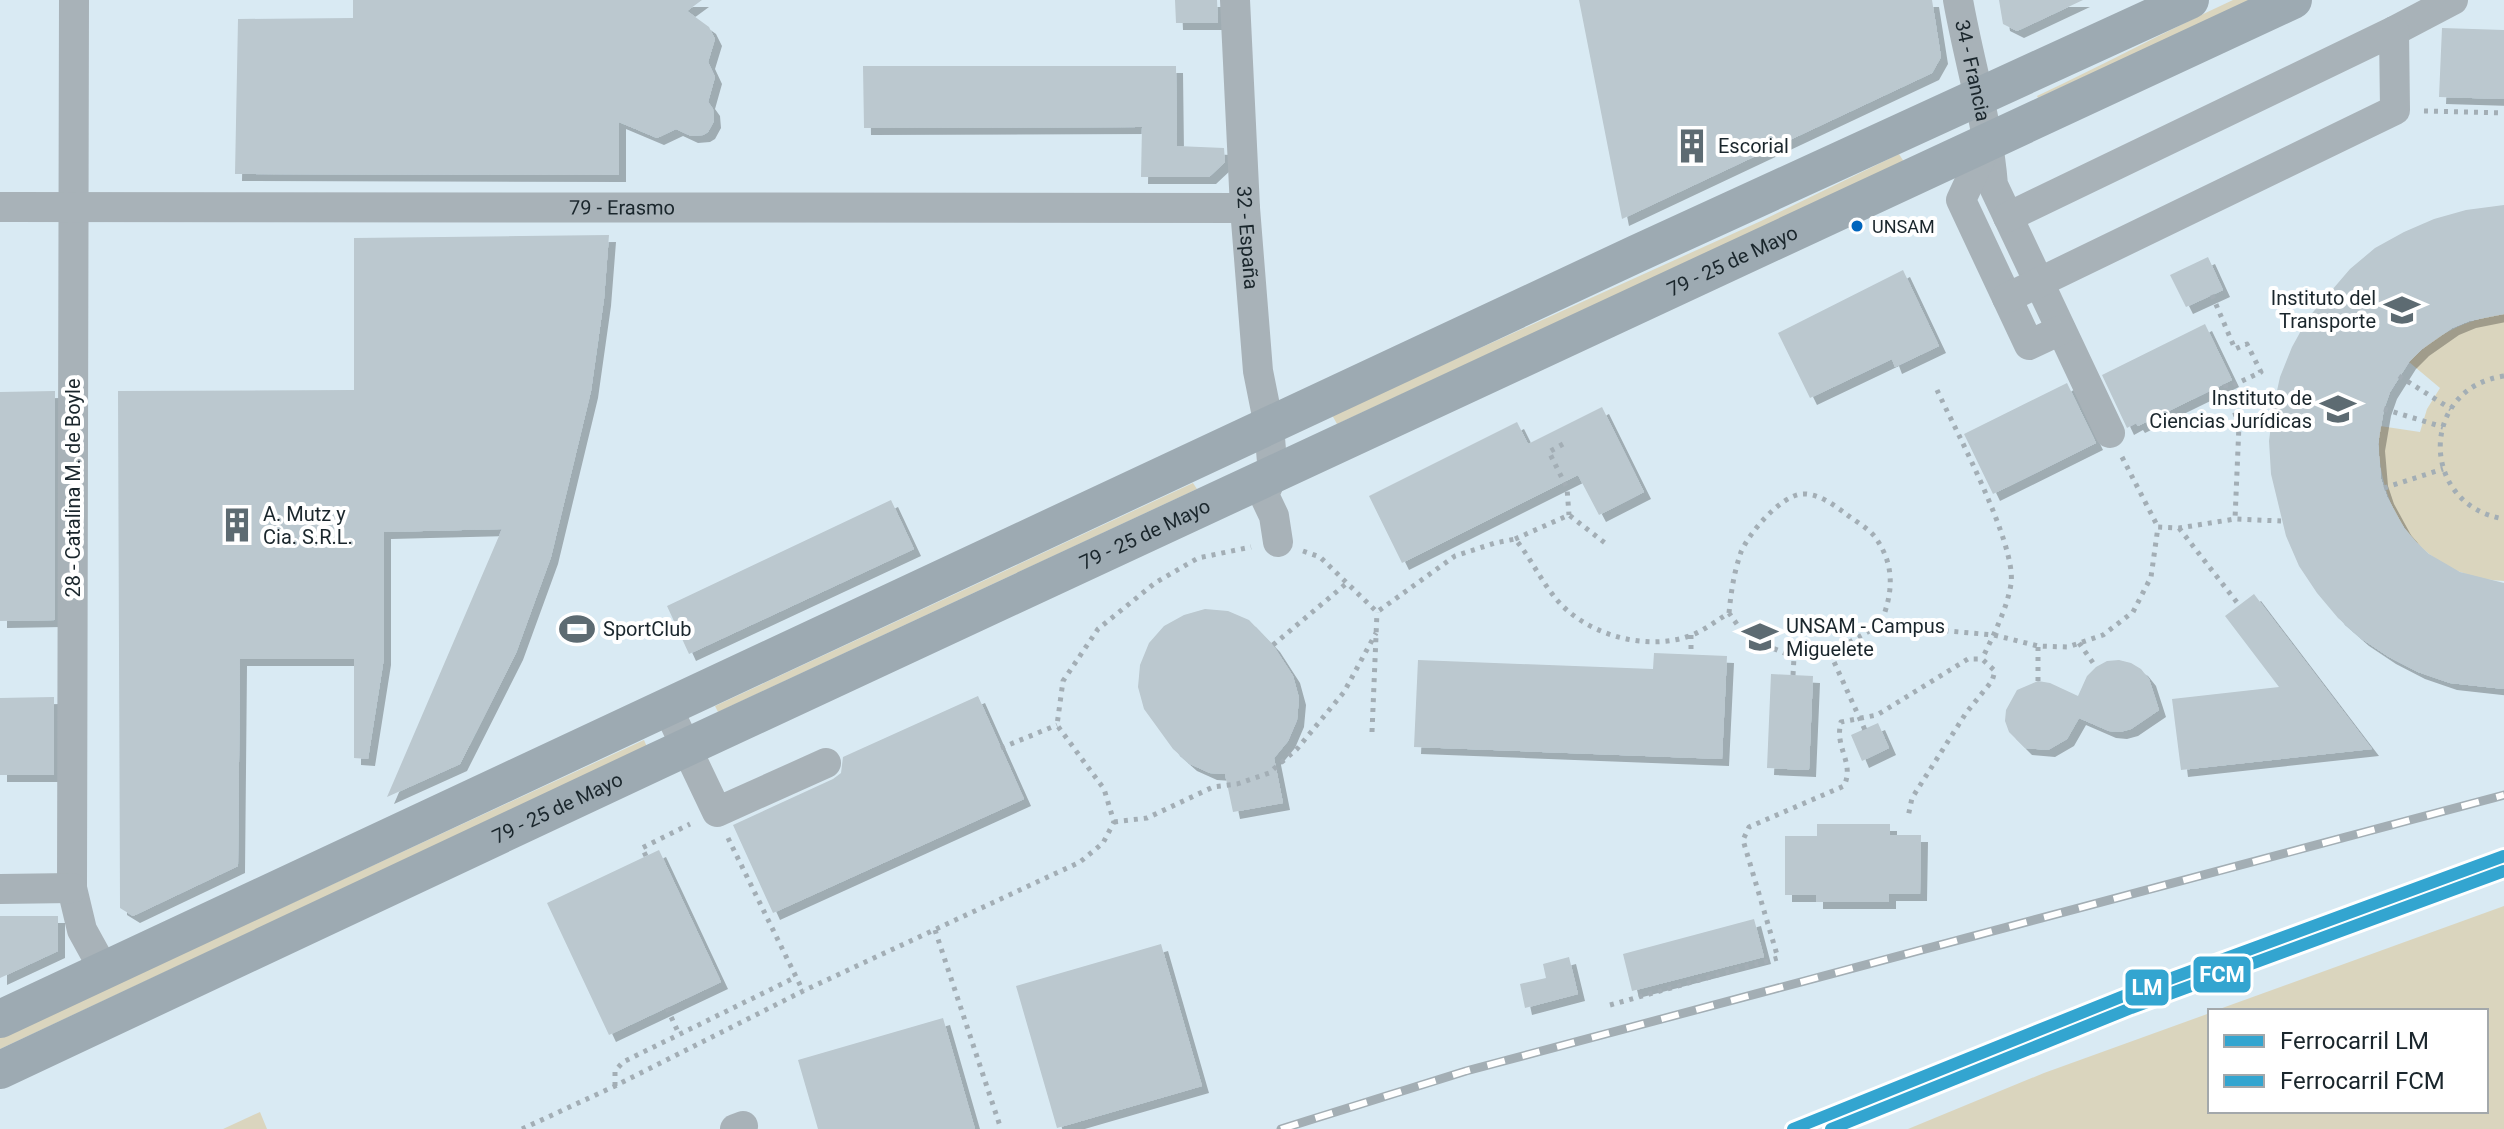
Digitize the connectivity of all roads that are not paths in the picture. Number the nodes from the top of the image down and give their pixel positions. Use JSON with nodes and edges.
{"nodes":[{"id":1,"x":74,"y":0,"type":"edge"},
{"id":2,"x":1235,"y":0,"type":"edge"},
{"id":3,"x":1958,"y":0,"type":"edge"},
{"id":4,"x":2190,"y":0,"type":"edge"},
{"id":5,"x":2293,"y":0,"type":"edge"},
{"id":6,"x":2453,"y":0,"type":"edge"},
{"id":7,"x":2394,"y":31,"type":"junction"},
{"id":8,"x":1977,"y":96,"type":"junction"},
{"id":9,"x":1989,"y":140,"type":"junction"},
{"id":10,"x":0,"y":207,"type":"edge"},
{"id":11,"x":74,"y":207,"type":"junction"},
{"id":12,"x":1245,"y":208,"type":"junction"},
{"id":13,"x":2008,"y":217,"type":"junction"},
{"id":14,"x":2038,"y":282,"type":"junction"},
{"id":15,"x":2007,"y":298,"type":"junction"},
{"id":16,"x":2061,"y":330,"type":"junction"},
{"id":17,"x":1269,"y":426,"type":"junction"},
{"id":18,"x":2110,"y":433,"type":"road end"},
{"id":19,"x":1273,"y":474,"type":"junction"},
{"id":20,"x":1278,"y":542,"type":"road end"},
{"id":21,"x":667,"y":707,"type":"junction"},
{"id":22,"x":686,"y":747,"type":"junction"},
{"id":23,"x":826,"y":763,"type":"dead end"},
{"id":24,"x":72,"y":888,"type":"junction"},
{"id":25,"x":0,"y":889,"type":"edge"},
{"id":26,"x":104,"y":970,"type":"junction"},
{"id":27,"x":0,"y":1019,"type":"edge"},
{"id":28,"x":0,"y":1070,"type":"edge"}],
"edges":[{"from":1,"to":11,"type":"street","name":"28 - Catalina M. de Boyle"},
{"from":2,"to":12,"type":"street","name":"32 - España"},
{"from":3,"to":8,"type":"street","name":"34 - Francia"},
{"from":4,"to":8,"type":"main road"},
{"from":5,"to":9,"type":"main road","name":"79 - 25 de Mayo"},
{"from":6,"to":7,"type":"street"},
{"from":7,"to":13,"type":"street"},
{"from":7,"to":14,"type":"street"},
{"from":8,"to":9,"type":"street","name":"34 - Francia"},
{"from":8,"to":17,"type":"main road"},
{"from":9,"to":13,"type":"street","name":"34 - Francia"},
{"from":9,"to":15,"type":"street"},
{"from":9,"to":19,"type":"main road","name":"79 - 25 de Mayo"},
{"from":10,"to":11,"type":"street","name":"79 - Erasmo"},
{"from":11,"to":12,"type":"street","name":"79 - Erasmo"},
{"from":11,"to":24,"type":"street","name":"28 - Catalina M. de Boyle"},
{"from":12,"to":17,"type":"street","name":"32 - España"},
{"from":13,"to":14,"type":"street","name":"34 - Francia"},
{"from":14,"to":15,"type":"street"},
{"from":14,"to":16,"type":"street","name":"34 - Francia"},
{"from":15,"to":16,"type":"street"},
{"from":16,"to":18,"type":"street","name":"34 - Francia"},
{"from":17,"to":19,"type":"street","name":"32 - España"},
{"from":17,"to":21,"type":"main road"},
{"from":19,"to":20,"type":"street","name":"32 - España"},
{"from":19,"to":22,"type":"main road","name":"79 - 25 de Mayo"},
{"from":21,"to":22,"type":"street"},
{"from":21,"to":26,"type":"main road"},
{"from":22,"to":23,"type":"street"},
{"from":22,"to":28,"type":"main road","name":"79 - 25 de Mayo"},
{"from":24,"to":25,"type":"street"},
{"from":24,"to":26,"type":"street","name":"28 - Catalina M. de Boyle"},
{"from":26,"to":27,"type":"main road"}]}
